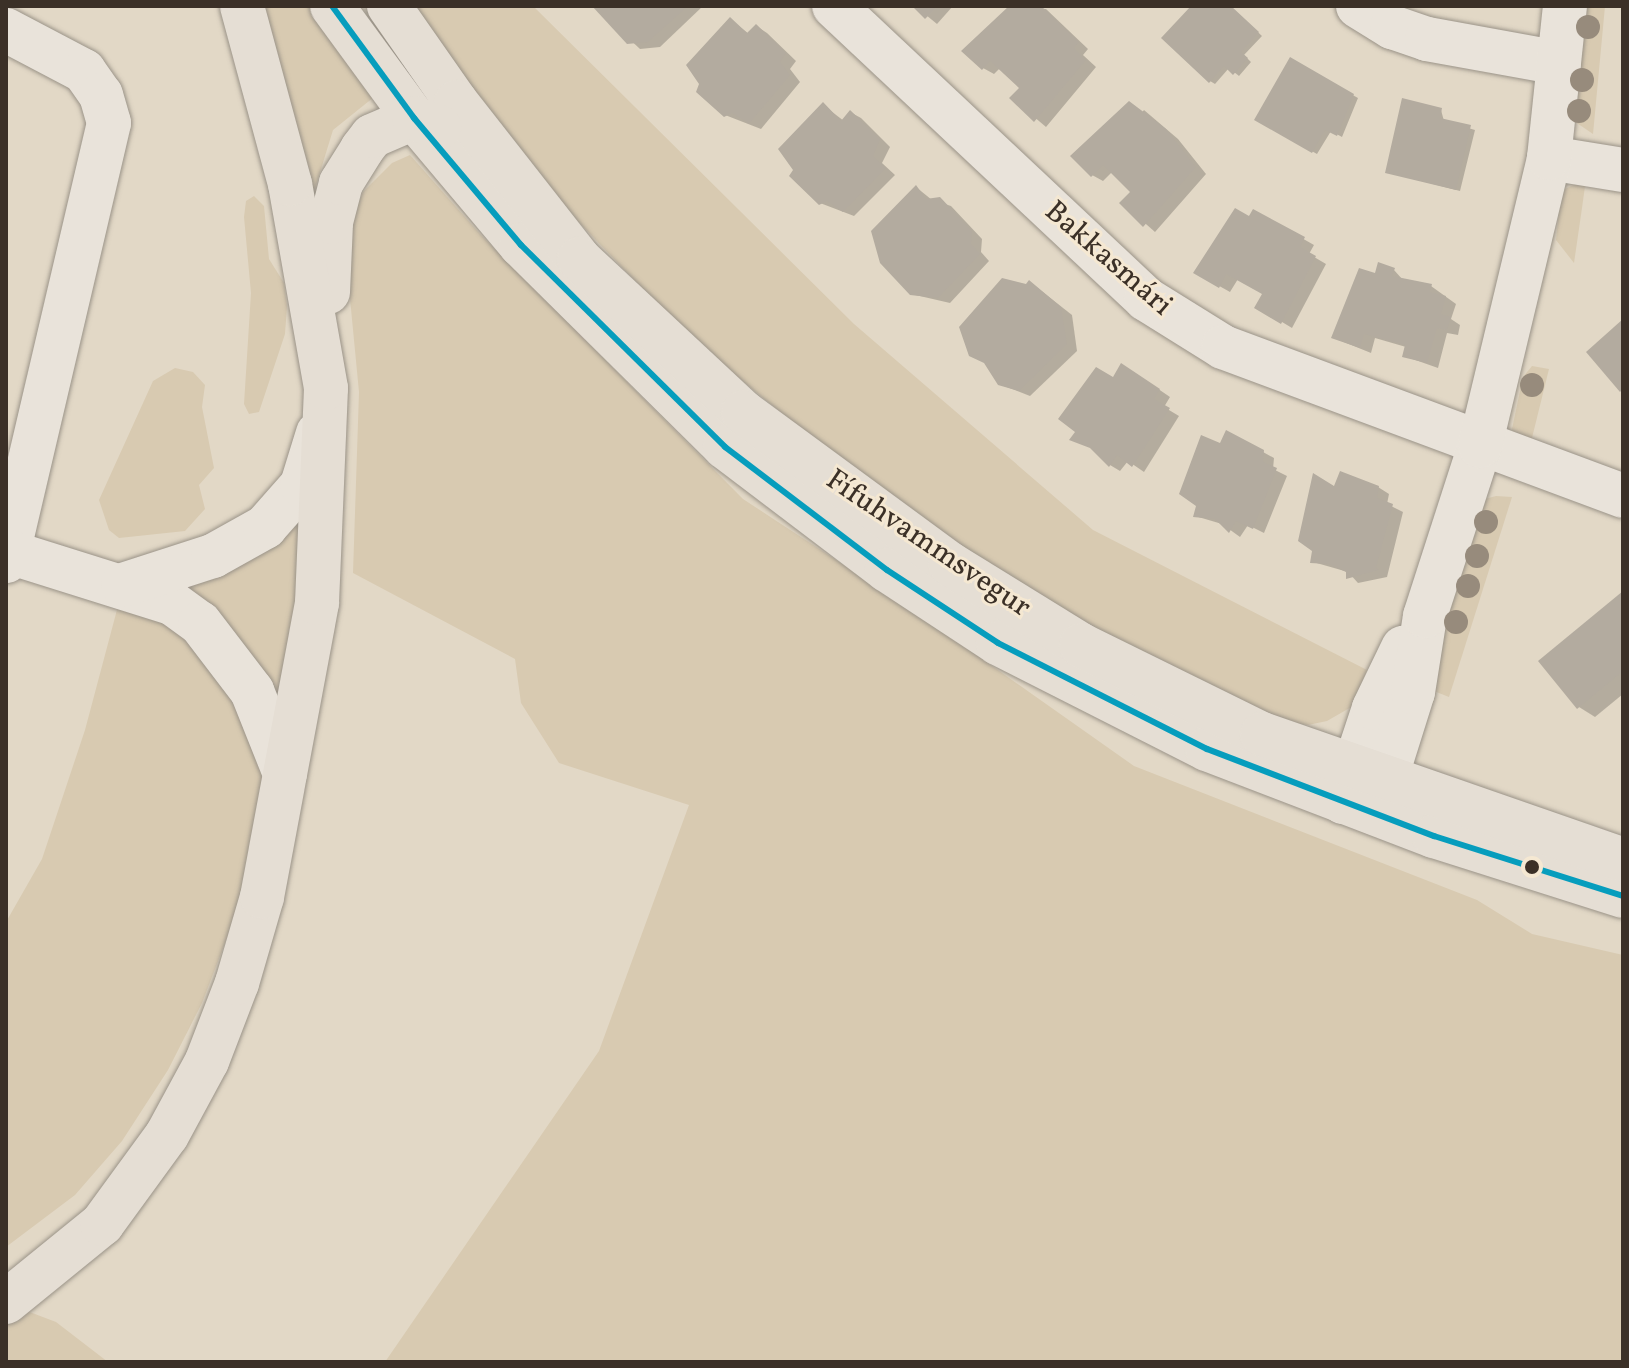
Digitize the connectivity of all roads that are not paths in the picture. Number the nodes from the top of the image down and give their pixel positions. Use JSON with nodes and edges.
{"nodes":[{"id":1,"x":242,"y":6,"type":"edge"},
{"id":2,"x":332,"y":6,"type":"edge"},
{"id":3,"x":389,"y":6,"type":"edge"},
{"id":4,"x":834,"y":6,"type":"edge"},
{"id":5,"x":1358,"y":6,"type":"edge"},
{"id":6,"x":1565,"y":6,"type":"edge"},
{"id":7,"x":6,"y":30,"type":"edge"},
{"id":8,"x":1559,"y":63,"type":"junction"},
{"id":9,"x":414,"y":118,"type":"junction"},
{"id":10,"x":1549,"y":158,"type":"junction"},
{"id":11,"x":1623,"y":170,"type":"edge"},
{"id":12,"x":579,"y":259,"type":"junction"},
{"id":13,"x":326,"y":397,"type":"junction"},
{"id":14,"x":1480,"y":446,"type":"junction"},
{"id":15,"x":1623,"y":496,"type":"edge"},
{"id":16,"x":8,"y":557,"type":"edge"},
{"id":17,"x":123,"y":585,"type":"junction"},
{"id":18,"x":285,"y":774,"type":"junction"},
{"id":19,"x":1365,"y":790,"type":"junction"},
{"id":20,"x":1623,"y":860,"type":"edge"},
{"id":21,"x":1623,"y":896,"type":"edge"},
{"id":22,"x":6,"y":1302,"type":"edge"}],
"edges":[{"from":1,"to":13,"type":"main road"},
{"from":2,"to":9,"type":"main road","name":"Fífuhvammsvegur"},
{"from":3,"to":12,"type":"main road","name":"Fífuhvammsvegur"},
{"from":4,"to":14,"type":"street","name":"Bakkasmári"},
{"from":5,"to":8,"type":"street"},
{"from":6,"to":8,"type":"street"},
{"from":7,"to":16,"type":"street"},
{"from":8,"to":10,"type":"street"},
{"from":9,"to":12,"type":"main road"},
{"from":9,"to":13,"type":"main road"},
{"from":9,"to":19,"type":"main road","name":"Fífuhvammsvegur"},
{"from":10,"to":11,"type":"street"},
{"from":10,"to":14,"type":"street"},
{"from":12,"to":19,"type":"main road","name":"Fífuhvammsvegur"},
{"from":13,"to":17,"type":"street"},
{"from":13,"to":18,"type":"main road"},
{"from":14,"to":15,"type":"street","name":"Bakkasmári"},
{"from":14,"to":19,"type":"street"},
{"from":16,"to":17,"type":"street"},
{"from":17,"to":18,"type":"street"},
{"from":18,"to":22,"type":"main road"},
{"from":19,"to":20,"type":"main road","name":"Fífuhvammsvegur"},
{"from":19,"to":21,"type":"main road","name":"Fífuhvammsvegur"}]}
